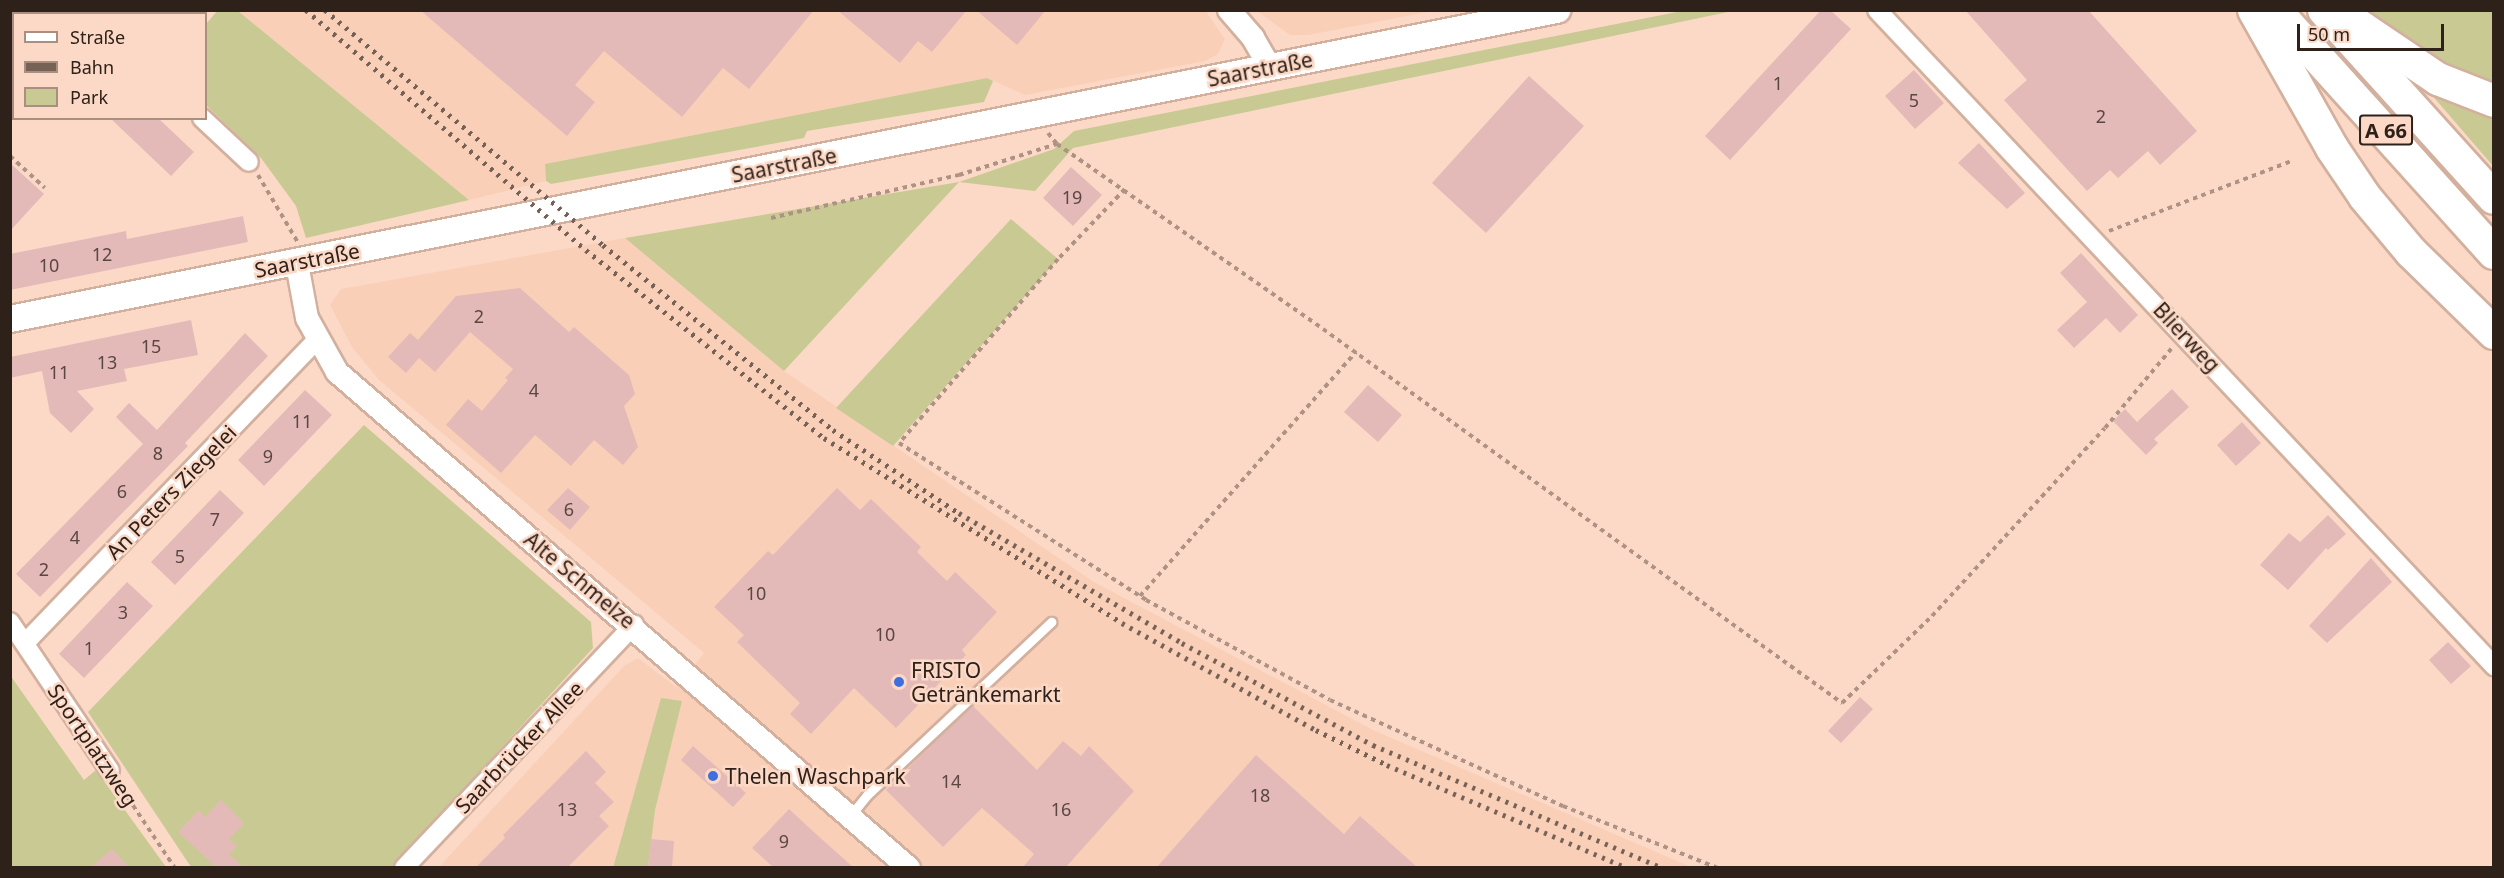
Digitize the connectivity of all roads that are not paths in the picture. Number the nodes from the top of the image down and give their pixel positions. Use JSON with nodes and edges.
{"nodes":[{"id":1,"x":1229,"y":10,"type":"edge"},
{"id":2,"x":1557,"y":10,"type":"edge"},
{"id":3,"x":1877,"y":10,"type":"edge"},
{"id":4,"x":2254,"y":10,"type":"edge"},
{"id":5,"x":2275,"y":10,"type":"edge"},
{"id":6,"x":2324,"y":10,"type":"edge"},
{"id":7,"x":2339,"y":10,"type":"edge"},
{"id":8,"x":1269,"y":66,"type":"junction"},
{"id":9,"x":2493,"y":101,"type":"edge"},
{"id":10,"x":204,"y":120,"type":"edge"},
{"id":11,"x":249,"y":162,"type":"road end"},
{"id":12,"x":2493,"y":198,"type":"edge"},
{"id":13,"x":297,"y":253,"type":"junction"},
{"id":14,"x":2493,"y":253,"type":"edge"},
{"id":15,"x":10,"y":319,"type":"edge"},
{"id":16,"x":2493,"y":333,"type":"edge"},
{"id":17,"x":317,"y":340,"type":"junction"},
{"id":18,"x":10,"y":622,"type":"edge"},
{"id":19,"x":1051,"y":622,"type":"dead end"},
{"id":20,"x":634,"y":625,"type":"junction"},
{"id":21,"x":25,"y":643,"type":"junction"},
{"id":22,"x":2493,"y":666,"type":"edge"},
{"id":23,"x":110,"y":771,"type":"road end"},
{"id":24,"x":850,"y":816,"type":"junction"},
{"id":25,"x":404,"y":867,"type":"edge"},
{"id":26,"x":909,"y":867,"type":"edge"}],
"edges":[{"from":1,"to":8,"type":"street"},
{"from":2,"to":8,"type":"main road","name":"Saarstraße"},
{"from":3,"to":22,"type":"street","name":"Blierweg"},
{"from":4,"to":16,"type":"highway"},
{"from":5,"to":14,"type":"highway","number":"A 66"},
{"from":6,"to":12,"type":"highway","number":"A 66"},
{"from":7,"to":9,"type":"highway"},
{"from":8,"to":13,"type":"main road","name":"Saarstraße"},
{"from":10,"to":11,"type":"street"},
{"from":13,"to":15,"type":"main road","name":"Saarstraße"},
{"from":13,"to":17,"type":"street","name":"Alte Schmelze"},
{"from":17,"to":20,"type":"street","name":"Alte Schmelze"},
{"from":17,"to":21,"type":"street","name":"An Peters Ziegelei"},
{"from":18,"to":21,"type":"street","name":"Sportplatzweg"},
{"from":19,"to":24,"type":"lane"},
{"from":20,"to":24,"type":"street","name":"Alte Schmelze"},
{"from":20,"to":25,"type":"street","name":"Saarbrücker Allee"},
{"from":21,"to":23,"type":"street","name":"Sportplatzweg"},
{"from":24,"to":26,"type":"street","name":"Alte Schmelze"}]}
